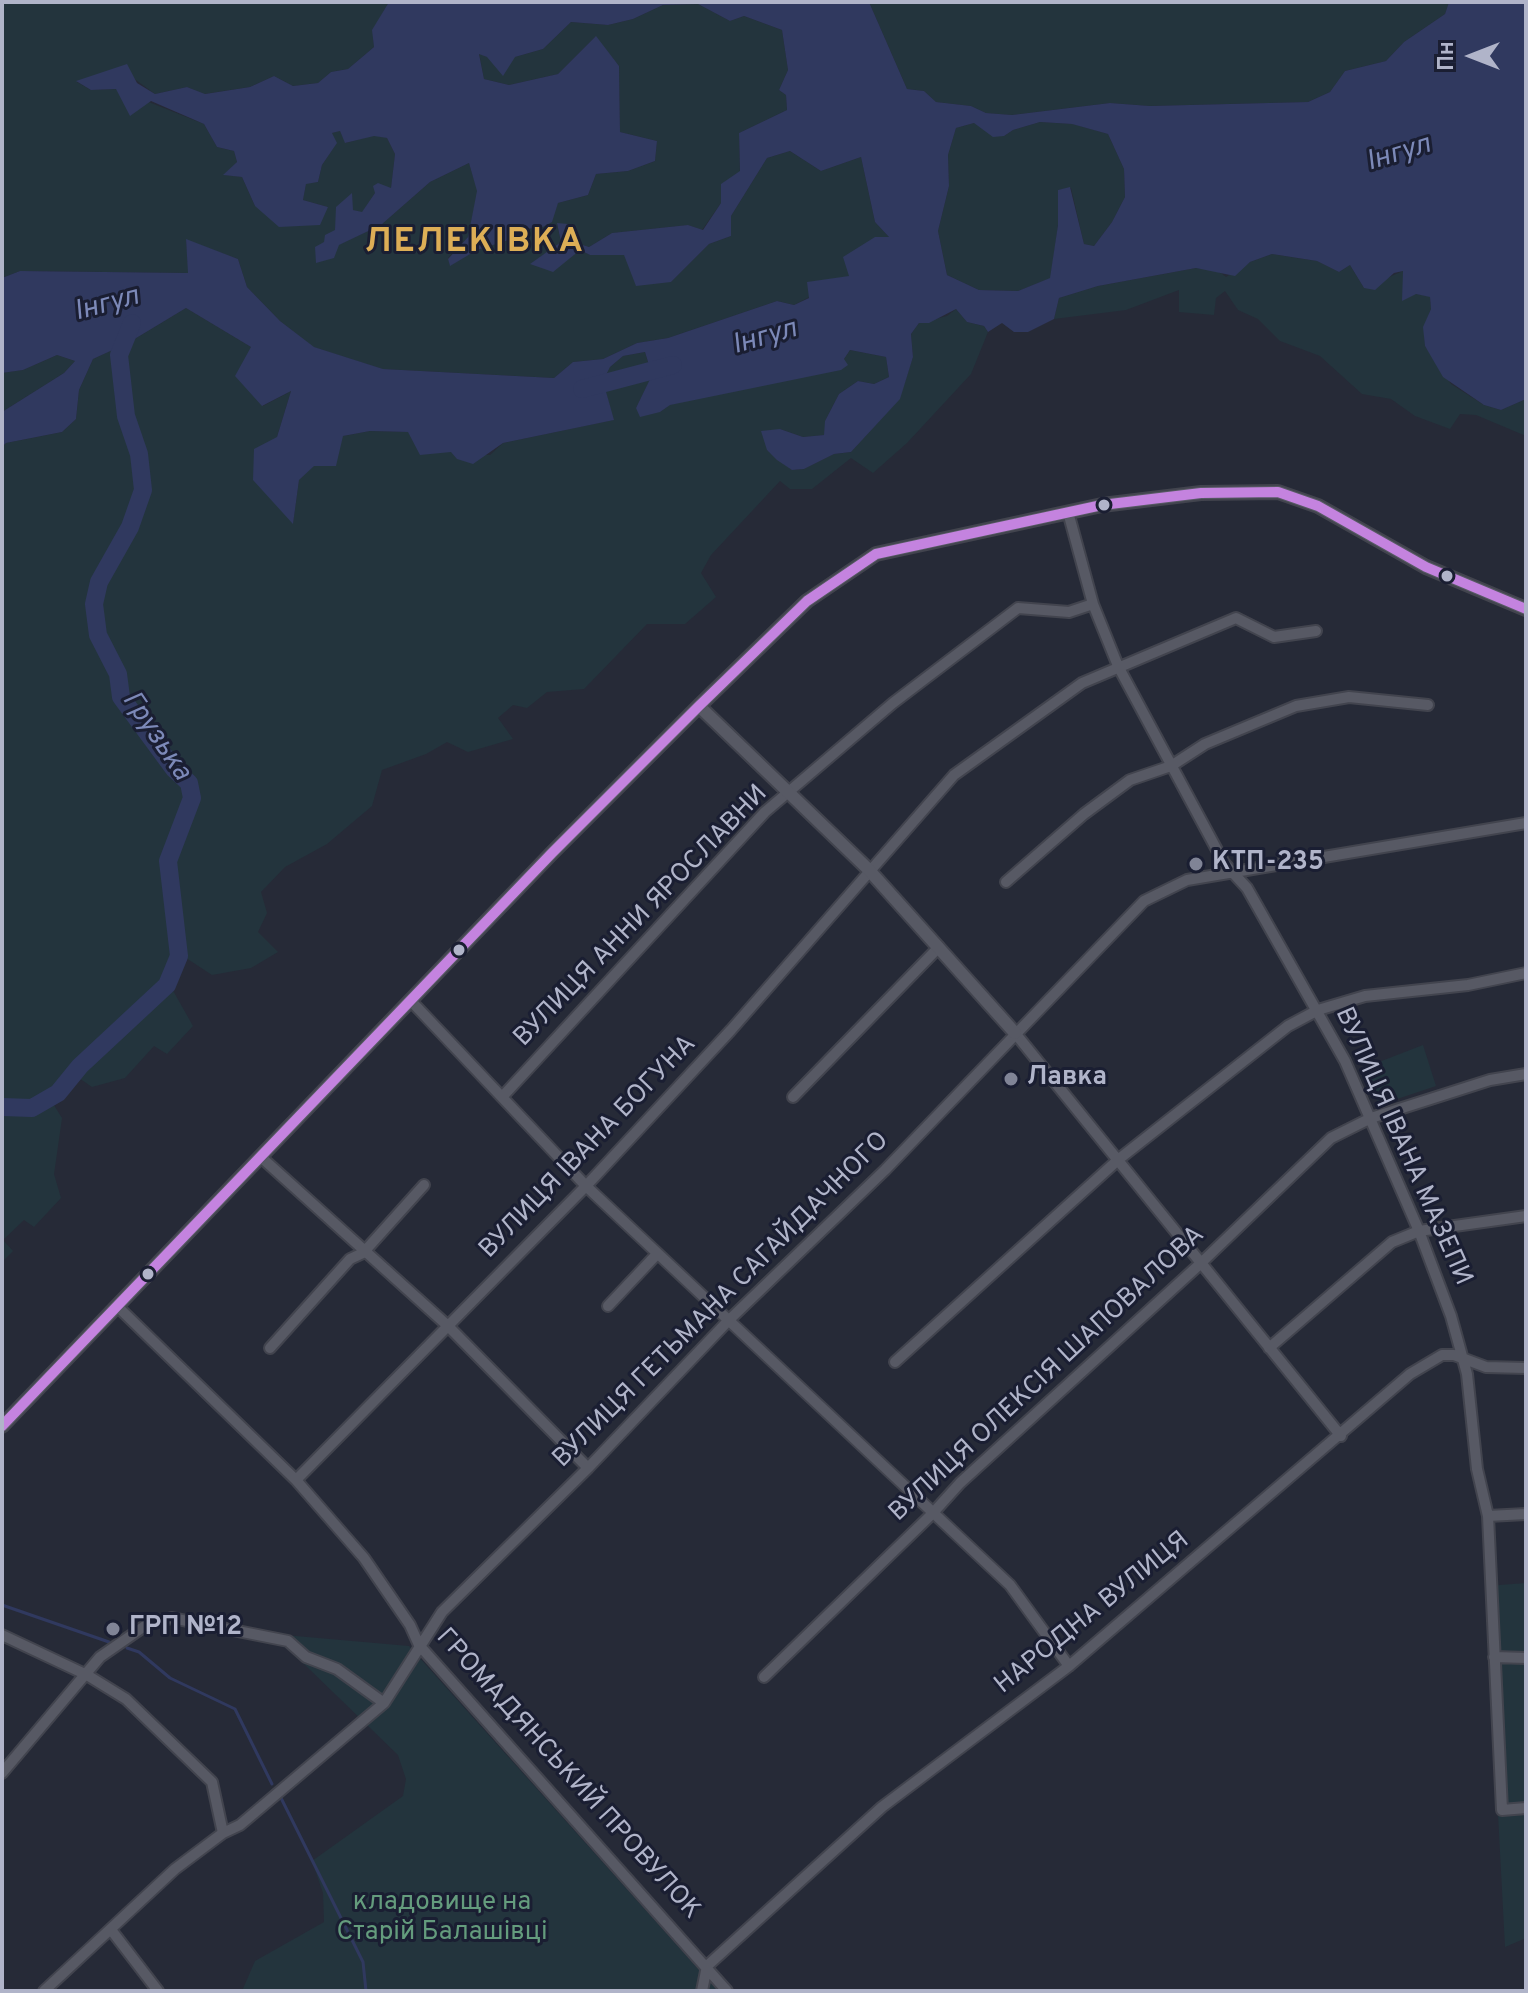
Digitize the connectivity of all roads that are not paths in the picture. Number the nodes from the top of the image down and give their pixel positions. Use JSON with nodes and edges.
{"nodes":[{"id":1,"x":1068,"y":512,"type":"junction"},
{"id":2,"x":1093,"y":604,"type":"junction"},
{"id":3,"x":1526,"y":609,"type":"edge"},
{"id":4,"x":1316,"y":631,"type":"dead end"},
{"id":5,"x":1118,"y":666,"type":"junction"},
{"id":6,"x":1428,"y":705,"type":"dead end"},
{"id":7,"x":699,"y":706,"type":"junction"},
{"id":8,"x":1171,"y":766,"type":"junction"},
{"id":9,"x":789,"y":795,"type":"junction"},
{"id":10,"x":1526,"y":823,"type":"edge"},
{"id":11,"x":868,"y":869,"type":"junction"},
{"id":12,"x":1235,"y":873,"type":"junction"},
{"id":13,"x":1006,"y":882,"type":"dead end"},
{"id":14,"x":939,"y":947,"type":"junction"},
{"id":15,"x":1526,"y":973,"type":"edge"},
{"id":16,"x":412,"y":1002,"type":"junction"},
{"id":17,"x":1318,"y":1010,"type":"junction"},
{"id":18,"x":1015,"y":1033,"type":"junction"},
{"id":19,"x":1526,"y":1074,"type":"edge"},
{"id":20,"x":503,"y":1096,"type":"junction"},
{"id":21,"x":793,"y":1097,"type":"dead end"},
{"id":22,"x":1371,"y":1118,"type":"junction"},
{"id":23,"x":262,"y":1158,"type":"junction"},
{"id":24,"x":1119,"y":1159,"type":"junction"},
{"id":25,"x":424,"y":1185,"type":"dead end"},
{"id":26,"x":586,"y":1186,"type":"junction"},
{"id":27,"x":1526,"y":1216,"type":"edge"},
{"id":28,"x":1419,"y":1231,"type":"junction"},
{"id":29,"x":363,"y":1253,"type":"junction"},
{"id":30,"x":657,"y":1254,"type":"junction"},
{"id":31,"x":1200,"y":1264,"type":"junction"},
{"id":32,"x":117,"y":1306,"type":"junction"},
{"id":33,"x":608,"y":1306,"type":"dead end"},
{"id":34,"x":728,"y":1321,"type":"junction"},
{"id":35,"x":448,"y":1326,"type":"junction"},
{"id":36,"x":270,"y":1348,"type":"dead end"},
{"id":37,"x":1269,"y":1348,"type":"junction"},
{"id":38,"x":895,"y":1362,"type":"dead end"},
{"id":39,"x":1464,"y":1362,"type":"junction"},
{"id":40,"x":1526,"y":1368,"type":"edge"},
{"id":41,"x":2,"y":1426,"type":"edge"},
{"id":42,"x":1341,"y":1436,"type":"junction"},
{"id":43,"x":588,"y":1468,"type":"junction"},
{"id":44,"x":296,"y":1480,"type":"junction"},
{"id":45,"x":932,"y":1514,"type":"junction"},
{"id":46,"x":1526,"y":1514,"type":"edge"},
{"id":47,"x":1488,"y":1516,"type":"junction"},
{"id":48,"x":2,"y":1635,"type":"edge"},
{"id":49,"x":419,"y":1645,"type":"junction"},
{"id":50,"x":1494,"y":1657,"type":"junction"},
{"id":51,"x":1526,"y":1658,"type":"edge"},
{"id":52,"x":1069,"y":1666,"type":"junction"},
{"id":53,"x":87,"y":1675,"type":"junction"},
{"id":54,"x":764,"y":1677,"type":"dead end"},
{"id":55,"x":384,"y":1703,"type":"junction"},
{"id":56,"x":2,"y":1773,"type":"edge"},
{"id":57,"x":1526,"y":1808,"type":"edge"},
{"id":58,"x":223,"y":1833,"type":"junction"},
{"id":59,"x":112,"y":1931,"type":"junction"},
{"id":60,"x":707,"y":1966,"type":"junction"},
{"id":61,"x":44,"y":1991,"type":"edge"},
{"id":62,"x":158,"y":1991,"type":"edge"},
{"id":63,"x":702,"y":1991,"type":"edge"},
{"id":64,"x":727,"y":1991,"type":"edge"}],
"edges":[{"from":1,"to":2,"type":"street","name":"ВУЛИЦЯ ІВАНА МАЗЕПИ"},
{"from":1,"to":3,"type":"street"},
{"from":1,"to":7,"type":"street"},
{"from":2,"to":5,"type":"street","name":"ВУЛИЦЯ ІВАНА МАЗЕПИ"},
{"from":2,"to":9,"type":"street","name":"ВУЛИЦЯ АННИ ЯРОСЛАВНИ"},
{"from":4,"to":5,"type":"street","name":"ВУЛИЦЯ ІВАНА БОГУНА"},
{"from":5,"to":8,"type":"street","name":"ВУЛИЦЯ ІВАНА МАЗЕПИ"},
{"from":5,"to":11,"type":"street","name":"ВУЛИЦЯ ІВАНА БОГУНА"},
{"from":6,"to":8,"type":"street"},
{"from":7,"to":9,"type":"street"},
{"from":7,"to":16,"type":"street"},
{"from":8,"to":12,"type":"street","name":"ВУЛИЦЯ ІВАНА МАЗЕПИ"},
{"from":8,"to":13,"type":"street"},
{"from":9,"to":11,"type":"street"},
{"from":9,"to":20,"type":"street","name":"ВУЛИЦЯ АННИ ЯРОСЛАВНИ"},
{"from":10,"to":12,"type":"street","name":"ВУЛИЦЯ ГЕТЬМАНА САГАЙДАЧНОГО"},
{"from":11,"to":14,"type":"street"},
{"from":11,"to":26,"type":"street","name":"ВУЛИЦЯ ІВАНА БОГУНА"},
{"from":12,"to":17,"type":"street","name":"ВУЛИЦЯ ІВАНА МАЗЕПИ"},
{"from":12,"to":18,"type":"street","name":"ВУЛИЦЯ ГЕТЬМАНА САГАЙДАЧНОГО"},
{"from":14,"to":18,"type":"street"},
{"from":14,"to":21,"type":"street"},
{"from":15,"to":17,"type":"street"},
{"from":16,"to":20,"type":"street"},
{"from":16,"to":23,"type":"street"},
{"from":17,"to":22,"type":"street","name":"ВУЛИЦЯ ІВАНА МАЗЕПИ"},
{"from":17,"to":24,"type":"street"},
{"from":18,"to":24,"type":"street"},
{"from":18,"to":34,"type":"street","name":"ВУЛИЦЯ ГЕТЬМАНА САГАЙДАЧНОГО"},
{"from":19,"to":22,"type":"street","name":"ВУЛИЦЯ ОЛЕКСІЯ ШАПОВАЛОВА"},
{"from":20,"to":26,"type":"street"},
{"from":22,"to":28,"type":"street","name":"ВУЛИЦЯ ІВАНА МАЗЕПИ"},
{"from":22,"to":31,"type":"street","name":"ВУЛИЦЯ ОЛЕКСІЯ ШАПОВАЛОВА"},
{"from":23,"to":29,"type":"street"},
{"from":23,"to":32,"type":"street"},
{"from":24,"to":31,"type":"street"},
{"from":24,"to":38,"type":"street"},
{"from":25,"to":29,"type":"street"},
{"from":26,"to":30,"type":"street"},
{"from":26,"to":35,"type":"street","name":"ВУЛИЦЯ ІВАНА БОГУНА"},
{"from":27,"to":28,"type":"street"},
{"from":28,"to":37,"type":"street"},
{"from":28,"to":39,"type":"street","name":"ВУЛИЦЯ ІВАНА МАЗЕПИ"},
{"from":29,"to":35,"type":"street"},
{"from":29,"to":36,"type":"street"},
{"from":30,"to":33,"type":"street"},
{"from":30,"to":34,"type":"street"},
{"from":31,"to":37,"type":"street"},
{"from":31,"to":45,"type":"street","name":"ВУЛИЦЯ ОЛЕКСІЯ ШАПОВАЛОВА"},
{"from":32,"to":41,"type":"street"},
{"from":32,"to":44,"type":"street","name":"ГРОМАДЯНСЬКИЙ ПРОВУЛОК"},
{"from":34,"to":43,"type":"street","name":"ВУЛИЦЯ ГЕТЬМАНА САГАЙДАЧНОГО"},
{"from":34,"to":45,"type":"street"},
{"from":35,"to":43,"type":"street"},
{"from":35,"to":44,"type":"street","name":"ВУЛИЦЯ ІВАНА БОГУНА"},
{"from":37,"to":42,"type":"street"},
{"from":39,"to":40,"type":"street","name":"НАРОДНА ВУЛИЦЯ"},
{"from":39,"to":42,"type":"street","name":"НАРОДНА ВУЛИЦЯ"},
{"from":39,"to":47,"type":"street","name":"ВУЛИЦЯ ІВАНА МАЗЕПИ"},
{"from":42,"to":52,"type":"street","name":"НАРОДНА ВУЛИЦЯ"},
{"from":43,"to":49,"type":"street","name":"ВУЛИЦЯ ГЕТЬМАНА САГАЙДАЧНОГО"},
{"from":44,"to":49,"type":"street","name":"ГРОМАДЯНСЬКИЙ ПРОВУЛОК"},
{"from":45,"to":52,"type":"street"},
{"from":45,"to":54,"type":"street","name":"ВУЛИЦЯ ОЛЕКСІЯ ШАПОВАЛОВА"},
{"from":46,"to":47,"type":"street"},
{"from":47,"to":50,"type":"street","name":"ВУЛИЦЯ ІВАНА МАЗЕПИ"},
{"from":48,"to":53,"type":"street"},
{"from":49,"to":55,"type":"street","name":"ВУЛИЦЯ ГЕТЬМАНА САГАЙДАЧНОГО"},
{"from":49,"to":60,"type":"street","name":"ГРОМАДЯНСЬКИЙ ПРОВУЛОК"},
{"from":50,"to":51,"type":"street"},
{"from":50,"to":57,"type":"street","name":"ВУЛИЦЯ ІВАНА МАЗЕПИ"},
{"from":52,"to":60,"type":"street","name":"НАРОДНА ВУЛИЦЯ"},
{"from":53,"to":55,"type":"street"},
{"from":53,"to":56,"type":"street"},
{"from":53,"to":58,"type":"street"},
{"from":55,"to":58,"type":"street","name":"ВУЛИЦЯ ГЕТЬМАНА САГАЙДАЧНОГО"},
{"from":58,"to":59,"type":"street","name":"ВУЛИЦЯ ГЕТЬМАНА САГАЙДАЧНОГО"},
{"from":59,"to":61,"type":"street","name":"ВУЛИЦЯ ГЕТЬМАНА САГАЙДАЧНОГО"},
{"from":59,"to":62,"type":"street"},
{"from":60,"to":63,"type":"street"},
{"from":60,"to":64,"type":"street","name":"ГРОМАДЯНСЬКИЙ ПРОВУЛОК"}]}
